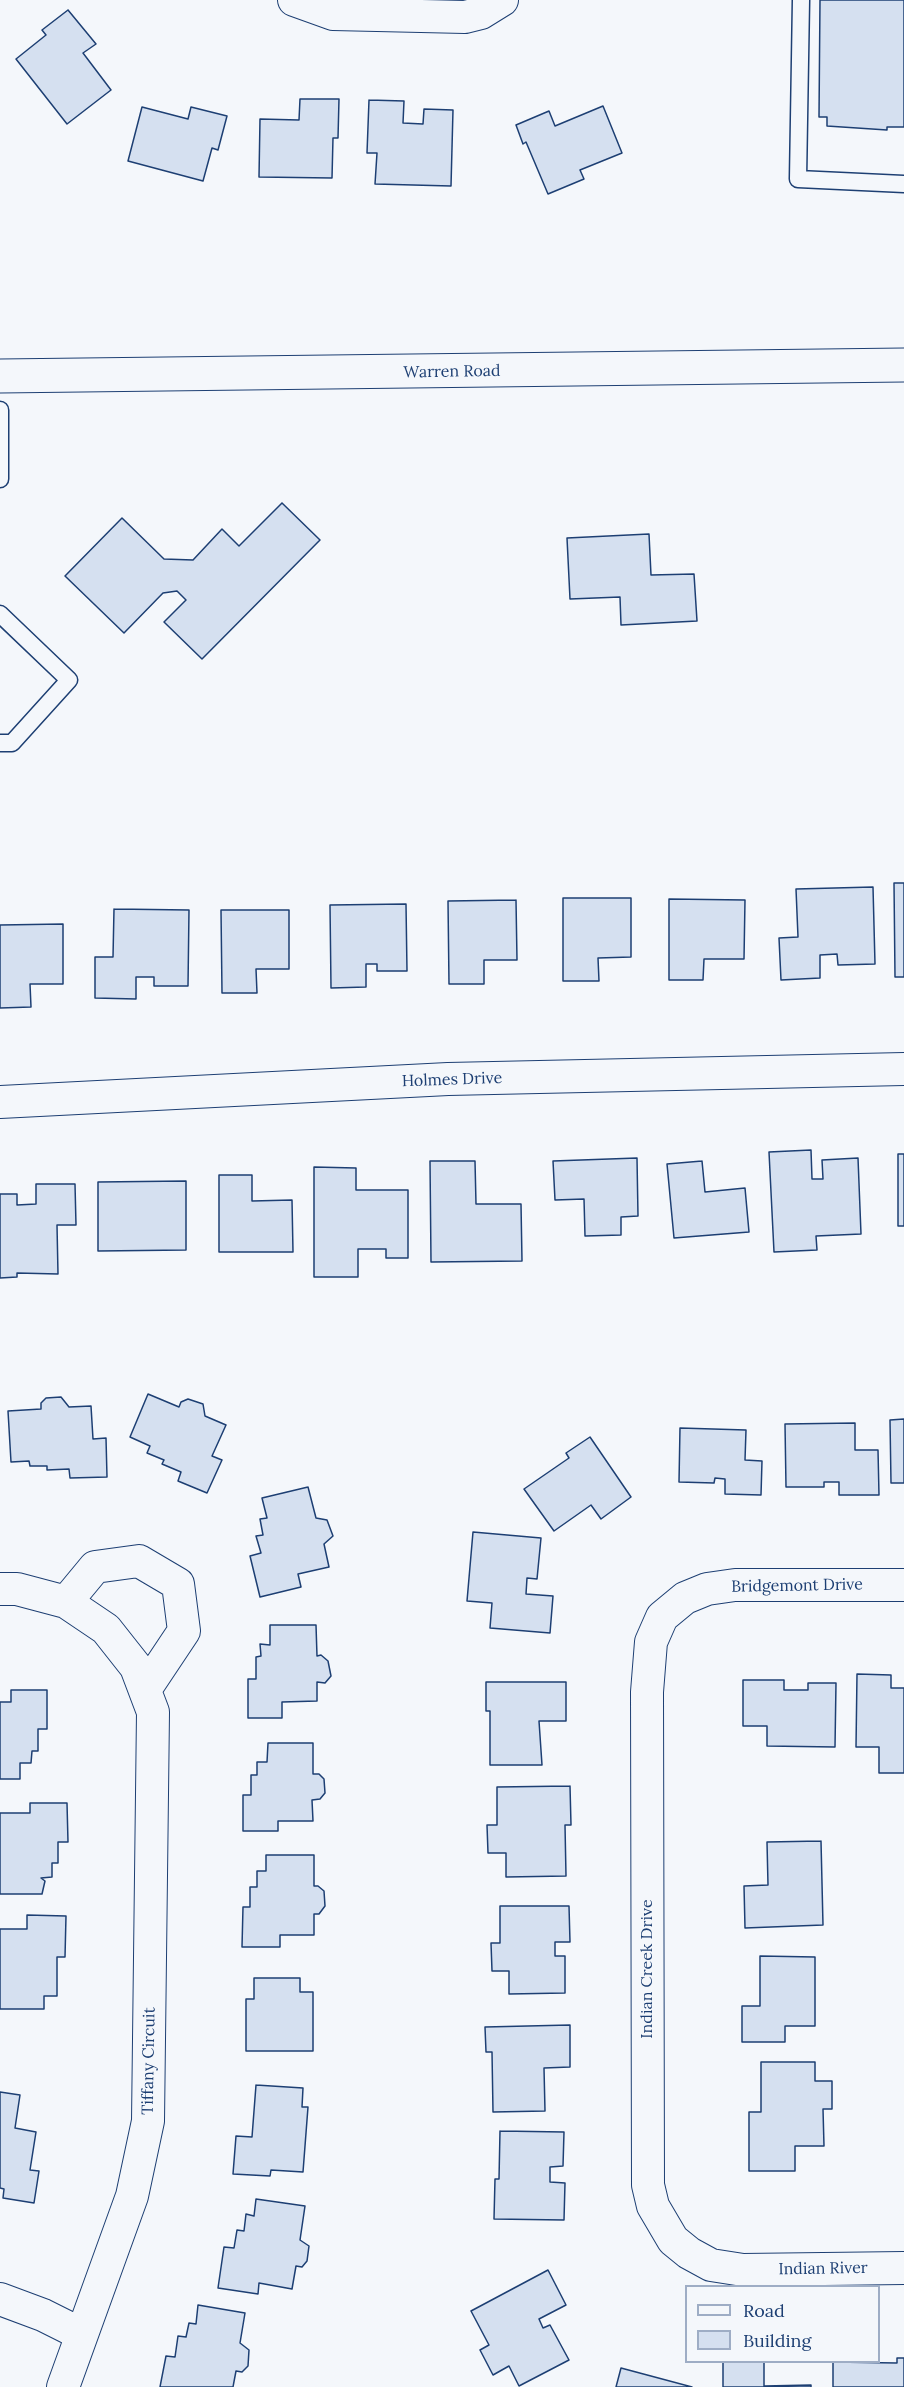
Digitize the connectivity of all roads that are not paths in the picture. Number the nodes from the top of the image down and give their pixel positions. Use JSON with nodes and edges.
{"nodes":[{"id":1,"x":294,"y":0,"type":"edge"},
{"id":2,"x":502,"y":0,"type":"edge"},
{"id":3,"x":801,"y":0,"type":"edge"},
{"id":4,"x":904,"y":184,"type":"edge"},
{"id":5,"x":904,"y":365,"type":"edge"},
{"id":6,"x":0,"y":376,"type":"edge"},
{"id":7,"x":0,"y":410,"type":"edge"},
{"id":8,"x":0,"y":479,"type":"edge"},
{"id":9,"x":0,"y":614,"type":"edge"},
{"id":10,"x":0,"y":743,"type":"edge"},
{"id":11,"x":904,"y":1069,"type":"edge"},
{"id":12,"x":0,"y":1102,"type":"edge"},
{"id":13,"x":904,"y":1585,"type":"edge"},
{"id":14,"x":0,"y":1589,"type":"edge"},
{"id":15,"x":66,"y":1602,"type":"junction"},
{"id":16,"x":662,"y":1617,"type":"joint"},
{"id":17,"x":146,"y":1688,"type":"junction"},
{"id":18,"x":904,"y":2268,"type":"edge"},
{"id":19,"x":743,"y":2270,"type":"joint"},
{"id":20,"x":0,"y":2299,"type":"edge"},
{"id":21,"x":81,"y":2334,"type":"junction"},
{"id":22,"x":63,"y":2387,"type":"edge"}],
"edges":[{"from":1,"to":2,"type":"street"},
{"from":3,"to":4,"type":"lane"},
{"from":5,"to":6,"type":"main road","name":"Warren Road"},
{"from":7,"to":8,"type":"lane"},
{"from":9,"to":10,"type":"lane"},
{"from":11,"to":12,"type":"street","name":"Holmes Drive"},
{"from":13,"to":16,"type":"street","name":"Bridgemont Drive"},
{"from":14,"to":15,"type":"street","name":"Tiffany Circuit"},
{"from":15,"to":17,"type":"street","name":"Tiffany Circuit"},
{"from":15,"to":17,"type":"street"},
{"from":16,"to":19,"type":"street","name":"Indian Creek Drive"},
{"from":17,"to":21,"type":"street","name":"Tiffany Circuit"},
{"from":18,"to":19,"type":"street","name":"Indian River"},
{"from":20,"to":21,"type":"street"},
{"from":21,"to":22,"type":"street","name":"Tiffany Circuit"}]}
